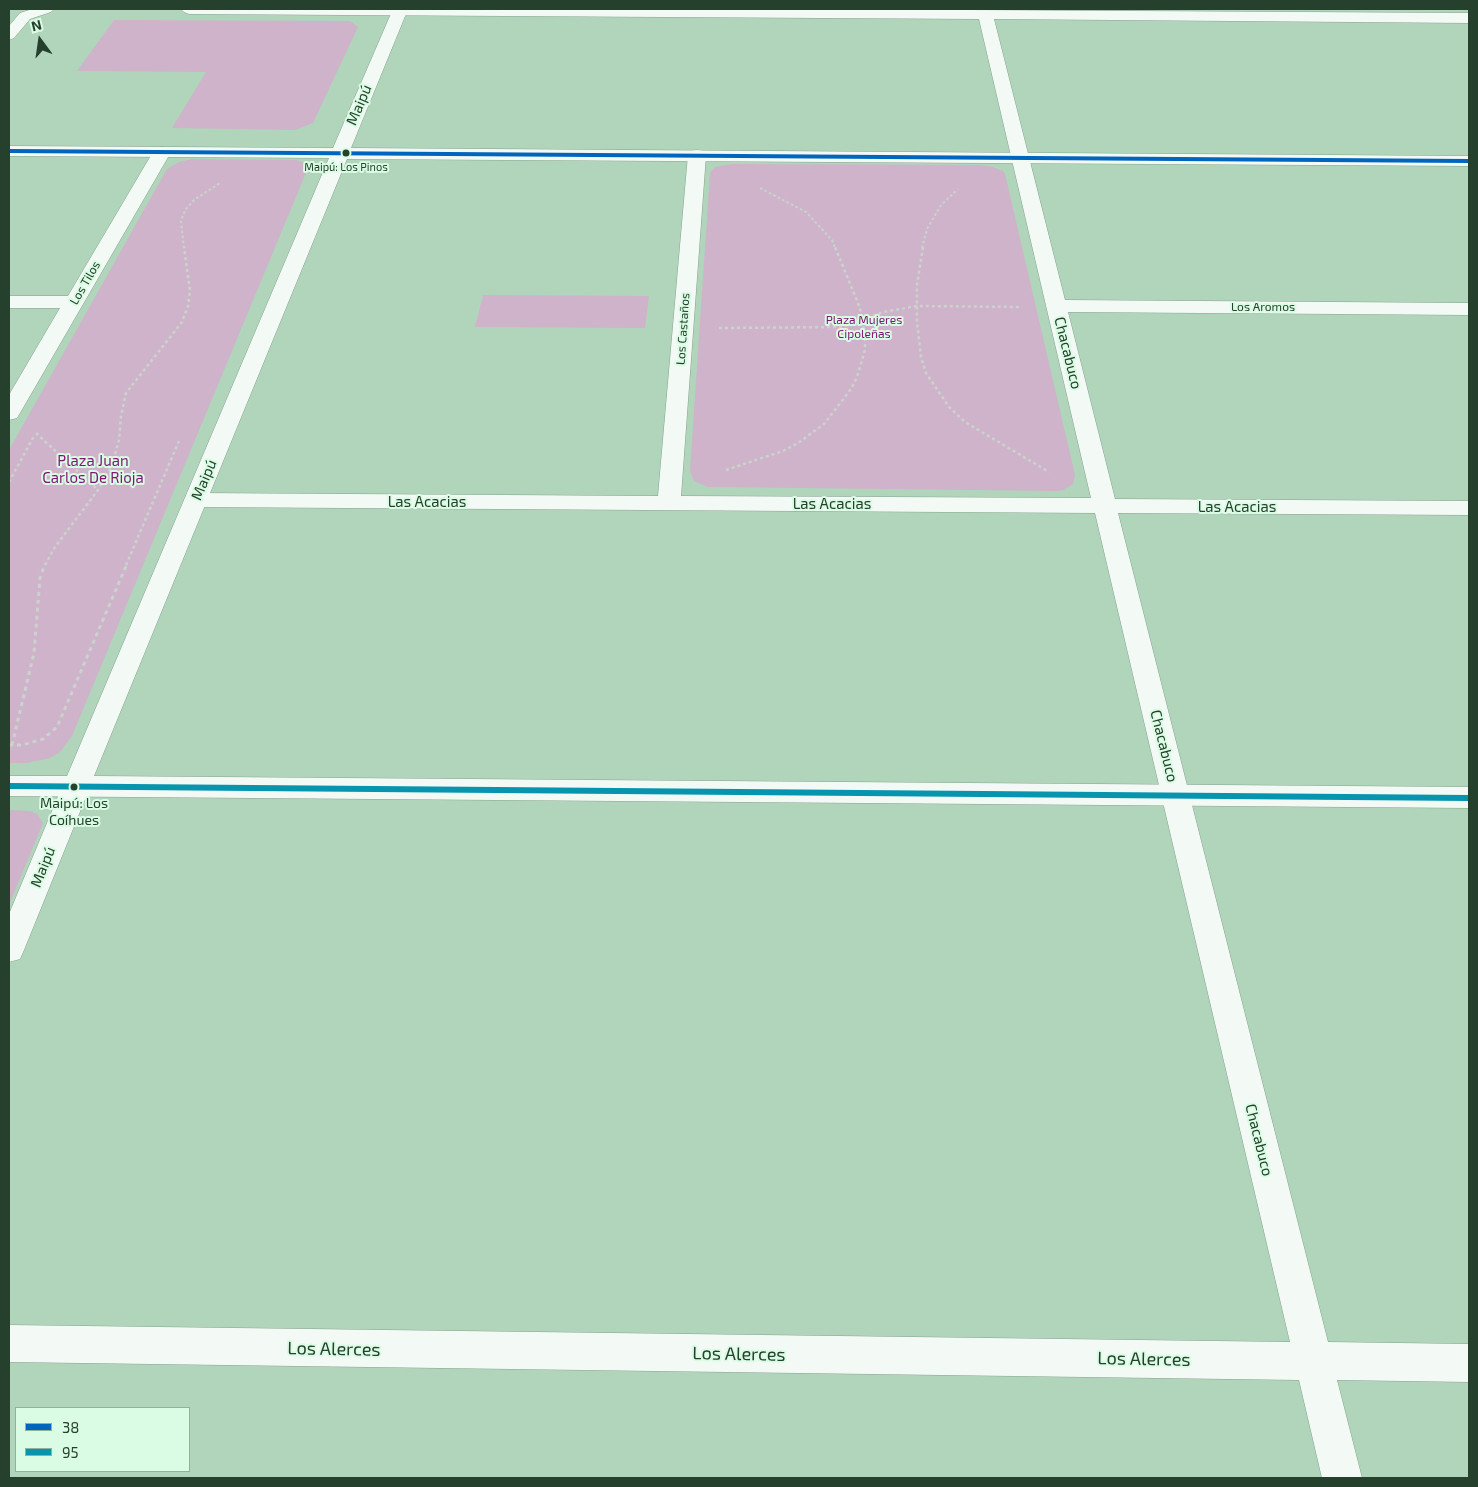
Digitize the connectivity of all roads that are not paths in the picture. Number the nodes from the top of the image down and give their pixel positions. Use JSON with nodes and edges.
{"nodes":[{"id":1,"x":190,"y":9,"type":"edge"},
{"id":2,"x":41,"y":10,"type":"edge"},
{"id":3,"x":399,"y":10,"type":"edge"},
{"id":4,"x":985,"y":14,"type":"junction"},
{"id":5,"x":1469,"y":18,"type":"edge"},
{"id":6,"x":9,"y":35,"type":"edge"},
{"id":7,"x":9,"y":151,"type":"edge"},
{"id":8,"x":162,"y":152,"type":"junction"},
{"id":9,"x":340,"y":152,"type":"junction"},
{"id":10,"x":697,"y":155,"type":"junction"},
{"id":11,"x":1020,"y":158,"type":"junction"},
{"id":12,"x":1469,"y":161,"type":"edge"},
{"id":13,"x":9,"y":302,"type":"edge"},
{"id":14,"x":74,"y":302,"type":"junction"},
{"id":15,"x":1056,"y":306,"type":"junction"},
{"id":16,"x":1469,"y":309,"type":"edge"},
{"id":17,"x":9,"y":414,"type":"edge"},
{"id":18,"x":196,"y":500,"type":"junction"},
{"id":19,"x":669,"y":503,"type":"junction"},
{"id":20,"x":1105,"y":506,"type":"junction"},
{"id":21,"x":1469,"y":508,"type":"edge"},
{"id":22,"x":9,"y":786,"type":"edge"},
{"id":23,"x":76,"y":787,"type":"junction"},
{"id":24,"x":1176,"y":795,"type":"junction"},
{"id":25,"x":1469,"y":798,"type":"edge"},
{"id":26,"x":9,"y":950,"type":"edge"},
{"id":27,"x":9,"y":1344,"type":"edge"},
{"id":28,"x":1313,"y":1361,"type":"junction"},
{"id":29,"x":1469,"y":1363,"type":"edge"},
{"id":30,"x":1342,"y":1478,"type":"edge"}],
"edges":[{"from":1,"to":3,"type":"street"},
{"from":2,"to":6,"type":"street"},
{"from":3,"to":4,"type":"street"},
{"from":3,"to":9,"type":"street","name":"Maipú"},
{"from":4,"to":5,"type":"street"},
{"from":4,"to":11,"type":"street","name":"Chacabuco"},
{"from":7,"to":8,"type":"street"},
{"from":8,"to":9,"type":"street"},
{"from":8,"to":14,"type":"street","name":"Los Tilos"},
{"from":9,"to":10,"type":"street"},
{"from":9,"to":18,"type":"street","name":"Maipú"},
{"from":10,"to":11,"type":"street"},
{"from":10,"to":19,"type":"street","name":"Los Castaños"},
{"from":11,"to":12,"type":"street"},
{"from":11,"to":15,"type":"street","name":"Chacabuco"},
{"from":13,"to":14,"type":"street"},
{"from":14,"to":17,"type":"street","name":"Los Tilos"},
{"from":15,"to":16,"type":"street","name":"Los Aromos"},
{"from":15,"to":20,"type":"street","name":"Chacabuco"},
{"from":18,"to":19,"type":"street","name":"Las Acacias"},
{"from":18,"to":23,"type":"street","name":"Maipú"},
{"from":19,"to":20,"type":"street","name":"Las Acacias"},
{"from":20,"to":21,"type":"street","name":"Las Acacias"},
{"from":20,"to":24,"type":"street","name":"Chacabuco"},
{"from":22,"to":23,"type":"street"},
{"from":23,"to":24,"type":"street"},
{"from":23,"to":26,"type":"street","name":"Maipú"},
{"from":24,"to":25,"type":"street"},
{"from":24,"to":28,"type":"street","name":"Chacabuco"},
{"from":27,"to":28,"type":"street","name":"Los Alerces"},
{"from":28,"to":29,"type":"street","name":"Los Alerces"},
{"from":28,"to":30,"type":"street","name":"Chacabuco"}]}
